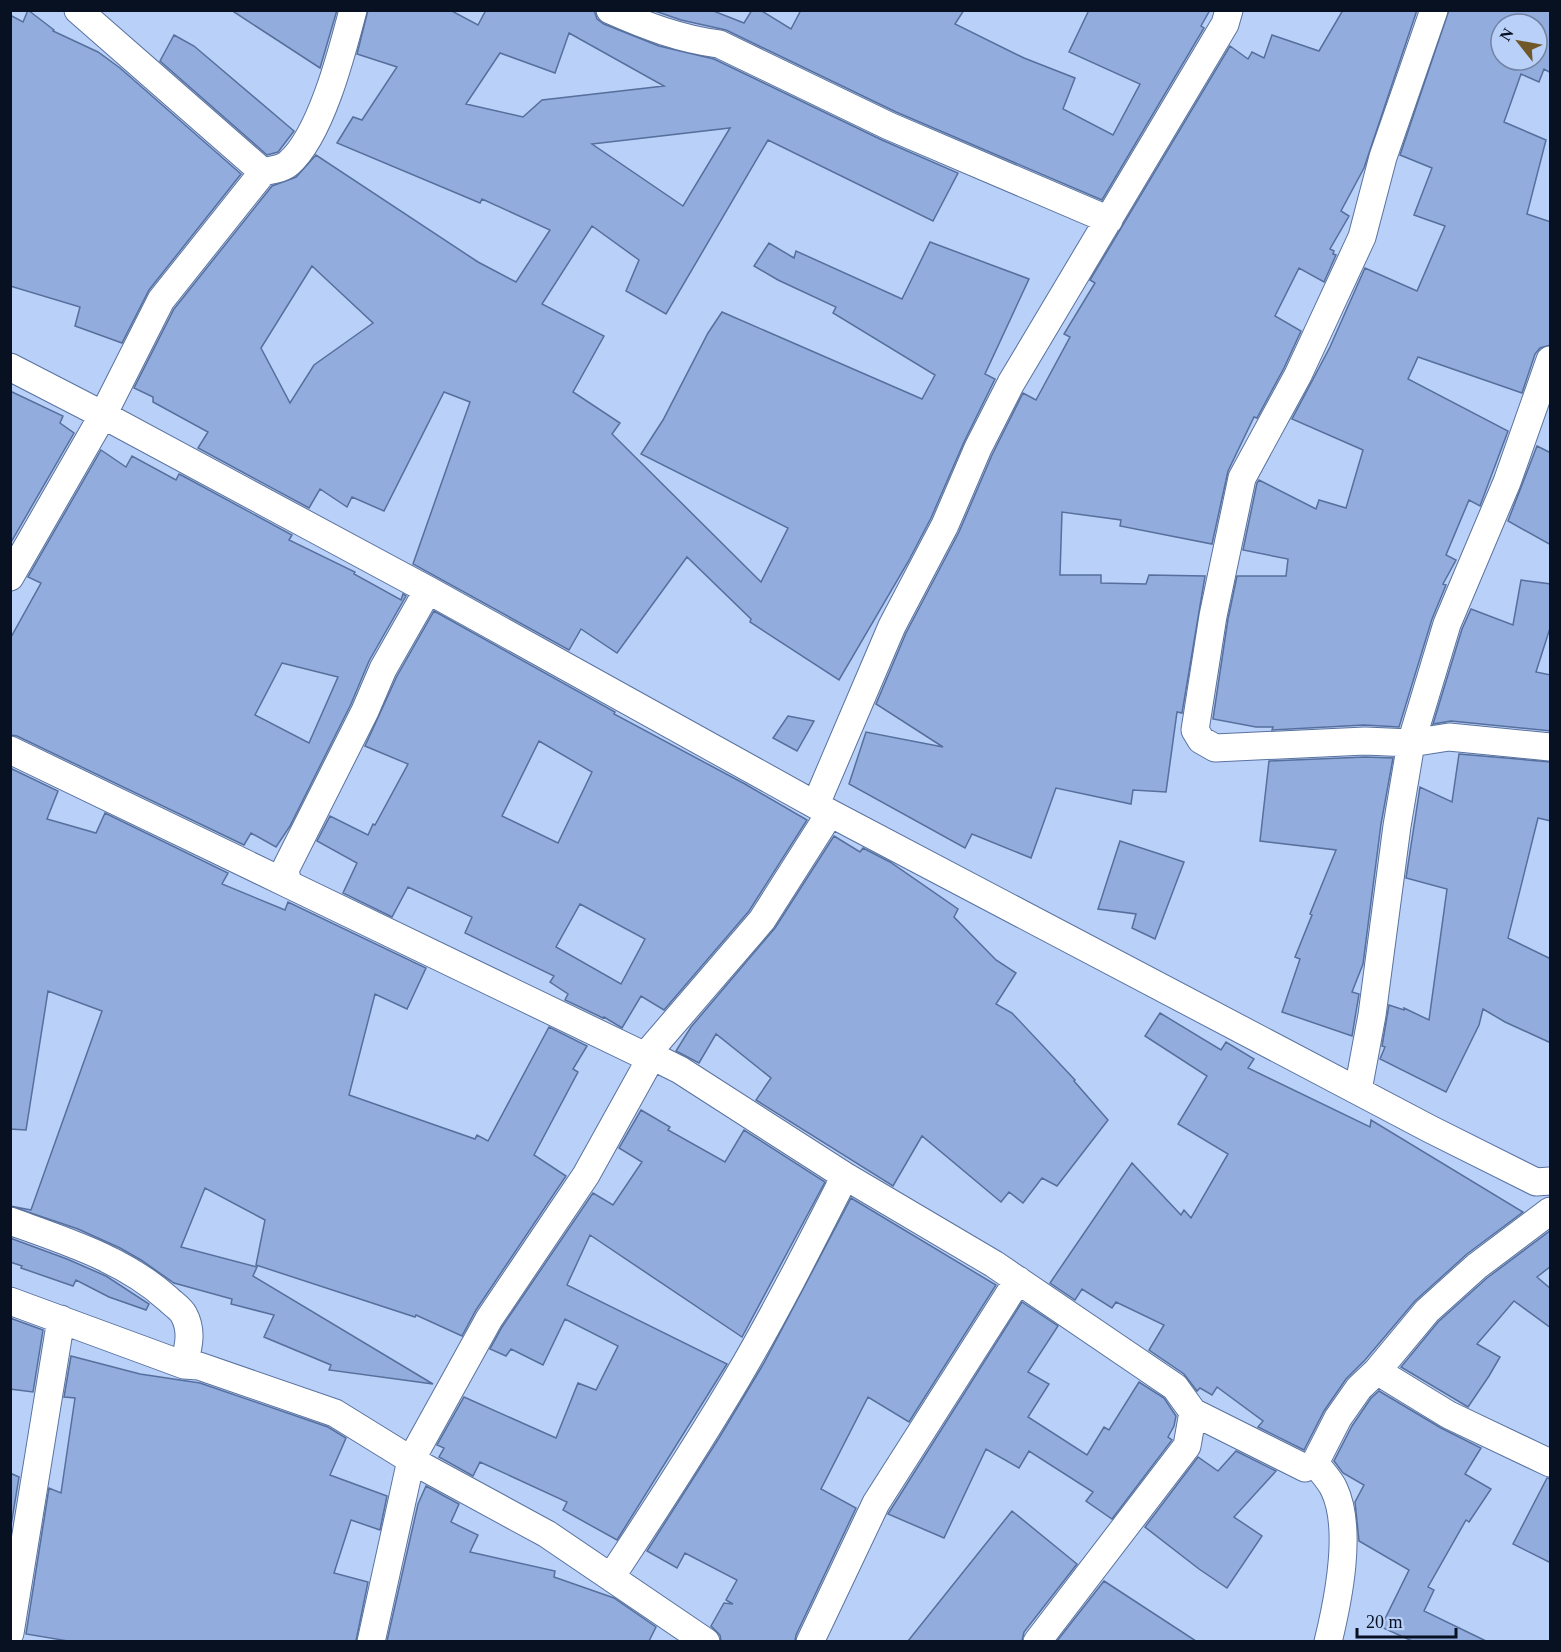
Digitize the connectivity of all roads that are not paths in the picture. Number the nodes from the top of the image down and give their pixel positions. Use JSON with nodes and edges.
{"nodes":[{"id":1,"x":78,"y":10,"type":"edge"},
{"id":2,"x":353,"y":10,"type":"edge"},
{"id":3,"x":610,"y":10,"type":"edge"},
{"id":4,"x":1229,"y":10,"type":"edge"},
{"id":5,"x":1434,"y":10,"type":"edge"},
{"id":6,"x":263,"y":172,"type":"junction"},
{"id":7,"x":1109,"y":220,"type":"junction"},
{"id":8,"x":1551,"y":360,"type":"edge"},
{"id":9,"x":10,"y":367,"type":"edge"},
{"id":10,"x":103,"y":415,"type":"junction"},
{"id":11,"x":10,"y":577,"type":"edge"},
{"id":12,"x":428,"y":591,"type":"junction"},
{"id":13,"x":1412,"y":743,"type":"junction"},
{"id":14,"x":1551,"y":747,"type":"edge"},
{"id":15,"x":10,"y":750,"type":"edge"},
{"id":16,"x":823,"y":809,"type":"junction"},
{"id":17,"x":288,"y":884,"type":"junction"},
{"id":18,"x":649,"y":1056,"type":"junction"},
{"id":19,"x":1358,"y":1090,"type":"junction"},
{"id":20,"x":845,"y":1176,"type":"junction"},
{"id":21,"x":1551,"y":1181,"type":"edge"},
{"id":22,"x":1551,"y":1211,"type":"edge"},
{"id":23,"x":10,"y":1221,"type":"edge"},
{"id":24,"x":1018,"y":1280,"type":"junction"},
{"id":25,"x":10,"y":1301,"type":"edge"},
{"id":26,"x":60,"y":1319,"type":"junction"},
{"id":27,"x":184,"y":1365,"type":"junction"},
{"id":28,"x":1377,"y":1371,"type":"junction"},
{"id":29,"x":1193,"y":1412,"type":"junction"},
{"id":30,"x":411,"y":1460,"type":"junction"},
{"id":31,"x":1315,"y":1463,"type":"junction"},
{"id":32,"x":1551,"y":1463,"type":"edge"},
{"id":33,"x":611,"y":1576,"type":"junction"},
{"id":34,"x":10,"y":1633,"type":"edge"},
{"id":35,"x":371,"y":1641,"type":"edge"},
{"id":36,"x":706,"y":1641,"type":"edge"},
{"id":37,"x":810,"y":1641,"type":"edge"},
{"id":38,"x":1037,"y":1641,"type":"edge"},
{"id":39,"x":1328,"y":1641,"type":"edge"}],
"edges":[{"from":1,"to":6,"type":"street"},
{"from":2,"to":6,"type":"street"},
{"from":3,"to":7,"type":"street"},
{"from":4,"to":7,"type":"street"},
{"from":5,"to":13,"type":"street"},
{"from":6,"to":10,"type":"street"},
{"from":7,"to":16,"type":"street"},
{"from":8,"to":13,"type":"street"},
{"from":9,"to":10,"type":"street"},
{"from":10,"to":11,"type":"street"},
{"from":10,"to":12,"type":"street"},
{"from":12,"to":16,"type":"street"},
{"from":12,"to":17,"type":"street"},
{"from":13,"to":14,"type":"street"},
{"from":13,"to":19,"type":"street"},
{"from":15,"to":17,"type":"street"},
{"from":16,"to":18,"type":"street"},
{"from":16,"to":19,"type":"street"},
{"from":17,"to":18,"type":"street"},
{"from":18,"to":20,"type":"street"},
{"from":18,"to":30,"type":"street"},
{"from":19,"to":21,"type":"street"},
{"from":20,"to":24,"type":"street"},
{"from":20,"to":33,"type":"street"},
{"from":22,"to":28,"type":"street"},
{"from":23,"to":27,"type":"street"},
{"from":24,"to":29,"type":"street"},
{"from":24,"to":37,"type":"street"},
{"from":25,"to":26,"type":"street"},
{"from":26,"to":27,"type":"street"},
{"from":26,"to":34,"type":"street"},
{"from":27,"to":30,"type":"street"},
{"from":28,"to":31,"type":"street"},
{"from":28,"to":32,"type":"street"},
{"from":29,"to":31,"type":"street"},
{"from":29,"to":38,"type":"street"},
{"from":30,"to":33,"type":"street"},
{"from":30,"to":35,"type":"street"},
{"from":31,"to":39,"type":"street"},
{"from":33,"to":36,"type":"street"}]}
